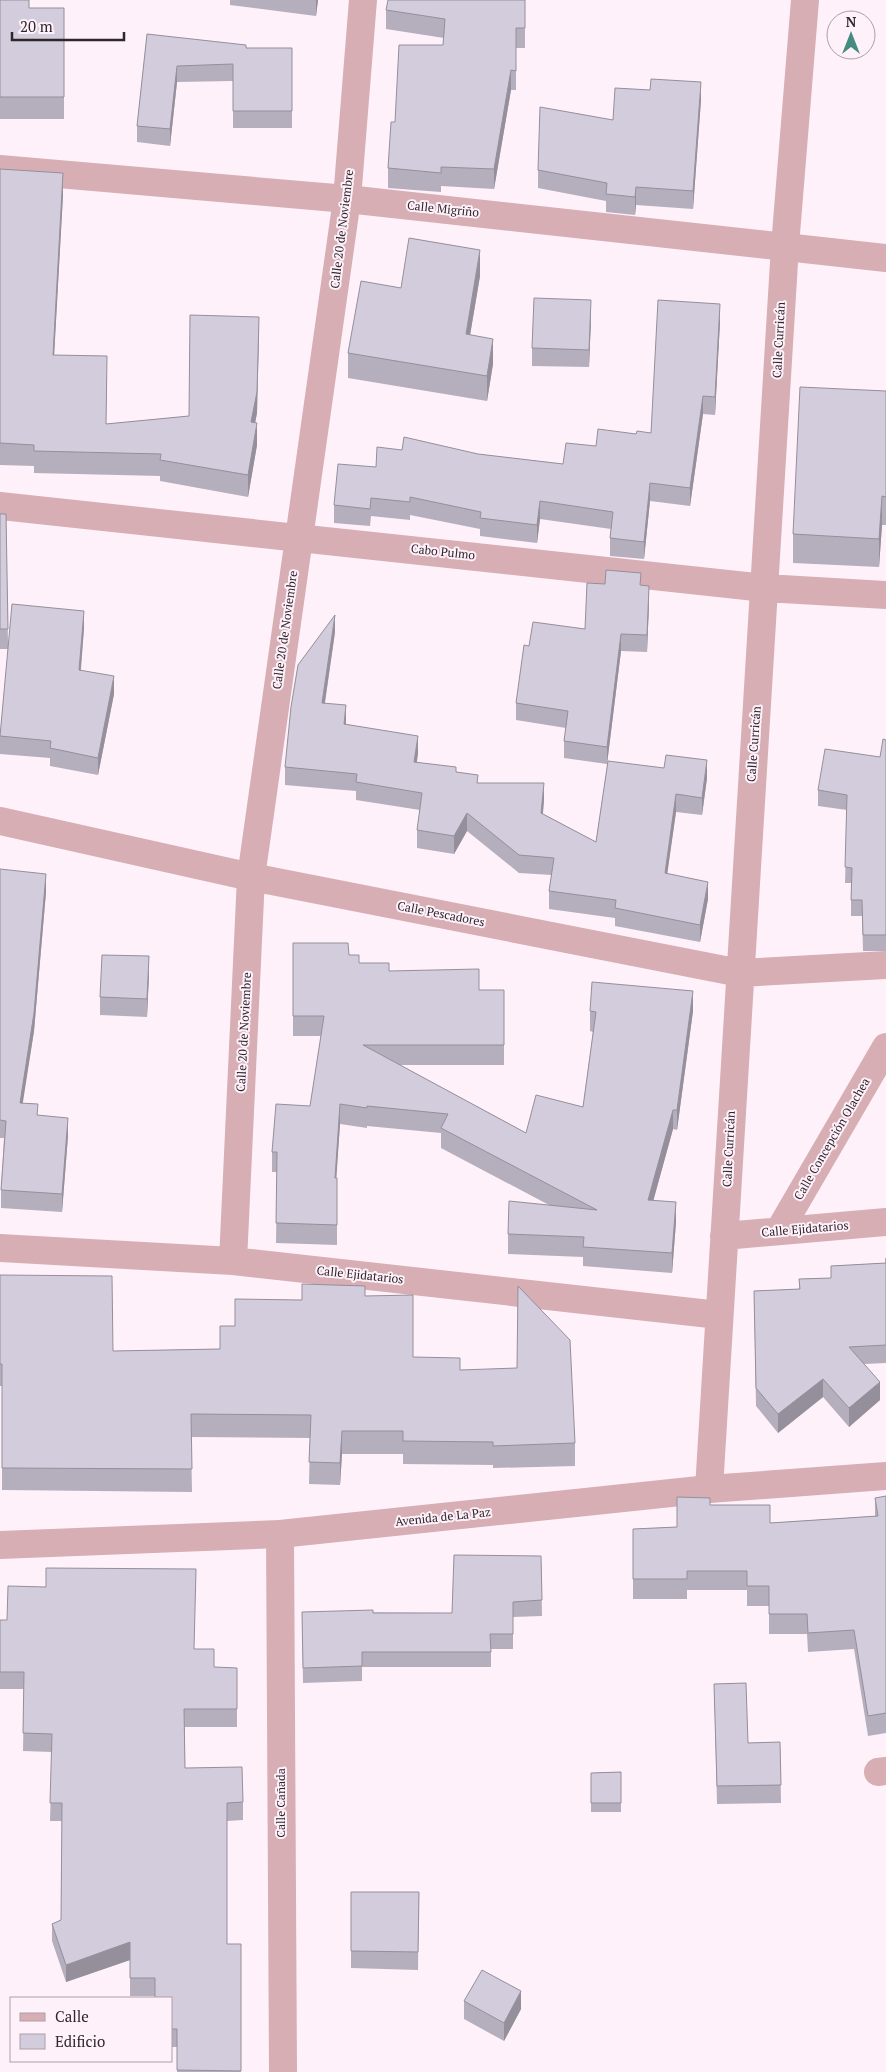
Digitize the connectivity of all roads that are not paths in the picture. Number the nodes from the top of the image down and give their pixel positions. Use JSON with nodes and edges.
{"nodes":[{"id":1,"x":363,"y":0,"type":"edge"},
{"id":2,"x":805,"y":0,"type":"edge"},
{"id":3,"x":0,"y":169,"type":"edge"},
{"id":4,"x":347,"y":199,"type":"junction"},
{"id":5,"x":785,"y":246,"type":"junction"},
{"id":6,"x":886,"y":258,"type":"edge"},
{"id":7,"x":0,"y":506,"type":"edge"},
{"id":8,"x":298,"y":536,"type":"junction"},
{"id":9,"x":765,"y":588,"type":"junction"},
{"id":10,"x":886,"y":595,"type":"edge"},
{"id":11,"x":0,"y":821,"type":"edge"},
{"id":12,"x":251,"y":877,"type":"junction"},
{"id":13,"x":886,"y":965,"type":"edge"},
{"id":14,"x":740,"y":973,"type":"junction"},
{"id":15,"x":886,"y":1047,"type":"edge"},
{"id":16,"x":886,"y":1222,"type":"edge"},
{"id":17,"x":779,"y":1231,"type":"junction"},
{"id":18,"x":724,"y":1236,"type":"junction"},
{"id":19,"x":0,"y":1248,"type":"edge"},
{"id":20,"x":233,"y":1262,"type":"junction"},
{"id":21,"x":719,"y":1315,"type":"junction"},
{"id":22,"x":886,"y":1476,"type":"edge"},
{"id":23,"x":709,"y":1489,"type":"junction"},
{"id":24,"x":280,"y":1534,"type":"junction"},
{"id":25,"x":0,"y":1545,"type":"edge"},
{"id":26,"x":283,"y":2072,"type":"edge"}],
"edges":[{"from":1,"to":4,"type":"street","name":"Calle 20 de Noviembre"},
{"from":2,"to":5,"type":"street","name":"Calle Curricán"},
{"from":3,"to":4,"type":"street","name":"Calle Migriño"},
{"from":4,"to":5,"type":"street","name":"Calle Migriño"},
{"from":4,"to":8,"type":"street","name":"Calle 20 de Noviembre"},
{"from":5,"to":6,"type":"street","name":"Calle Migriño"},
{"from":5,"to":9,"type":"street","name":"Calle Curricán"},
{"from":7,"to":8,"type":"street","name":"Cabo Pulmo"},
{"from":8,"to":9,"type":"street","name":"Cabo Pulmo"},
{"from":8,"to":12,"type":"street","name":"Calle 20 de Noviembre"},
{"from":9,"to":10,"type":"street","name":"Cabo Pulmo"},
{"from":9,"to":14,"type":"street","name":"Calle Curricán"},
{"from":11,"to":12,"type":"street","name":"Calle Pescadores"},
{"from":12,"to":14,"type":"street","name":"Calle Pescadores"},
{"from":12,"to":20,"type":"street","name":"Calle 20 de Noviembre"},
{"from":13,"to":14,"type":"street","name":"Calle Pescadores"},
{"from":14,"to":18,"type":"street","name":"Calle Curricán"},
{"from":15,"to":17,"type":"street","name":"Calle Concepción Olachea"},
{"from":16,"to":17,"type":"street","name":"Calle Ejidatarios"},
{"from":17,"to":18,"type":"street","name":"Calle Ejidatarios"},
{"from":18,"to":21,"type":"street","name":"Calle Curricán"},
{"from":19,"to":20,"type":"street","name":"Calle Ejidatarios"},
{"from":20,"to":21,"type":"street","name":"Calle Ejidatarios"},
{"from":21,"to":23,"type":"street","name":"Calle Curricán"},
{"from":22,"to":23,"type":"street","name":"Avenida de La Paz"},
{"from":23,"to":24,"type":"street","name":"Avenida de La Paz"},
{"from":24,"to":25,"type":"street","name":"Avenida de La Paz"},
{"from":24,"to":26,"type":"street","name":"Calle Cañada"}]}
